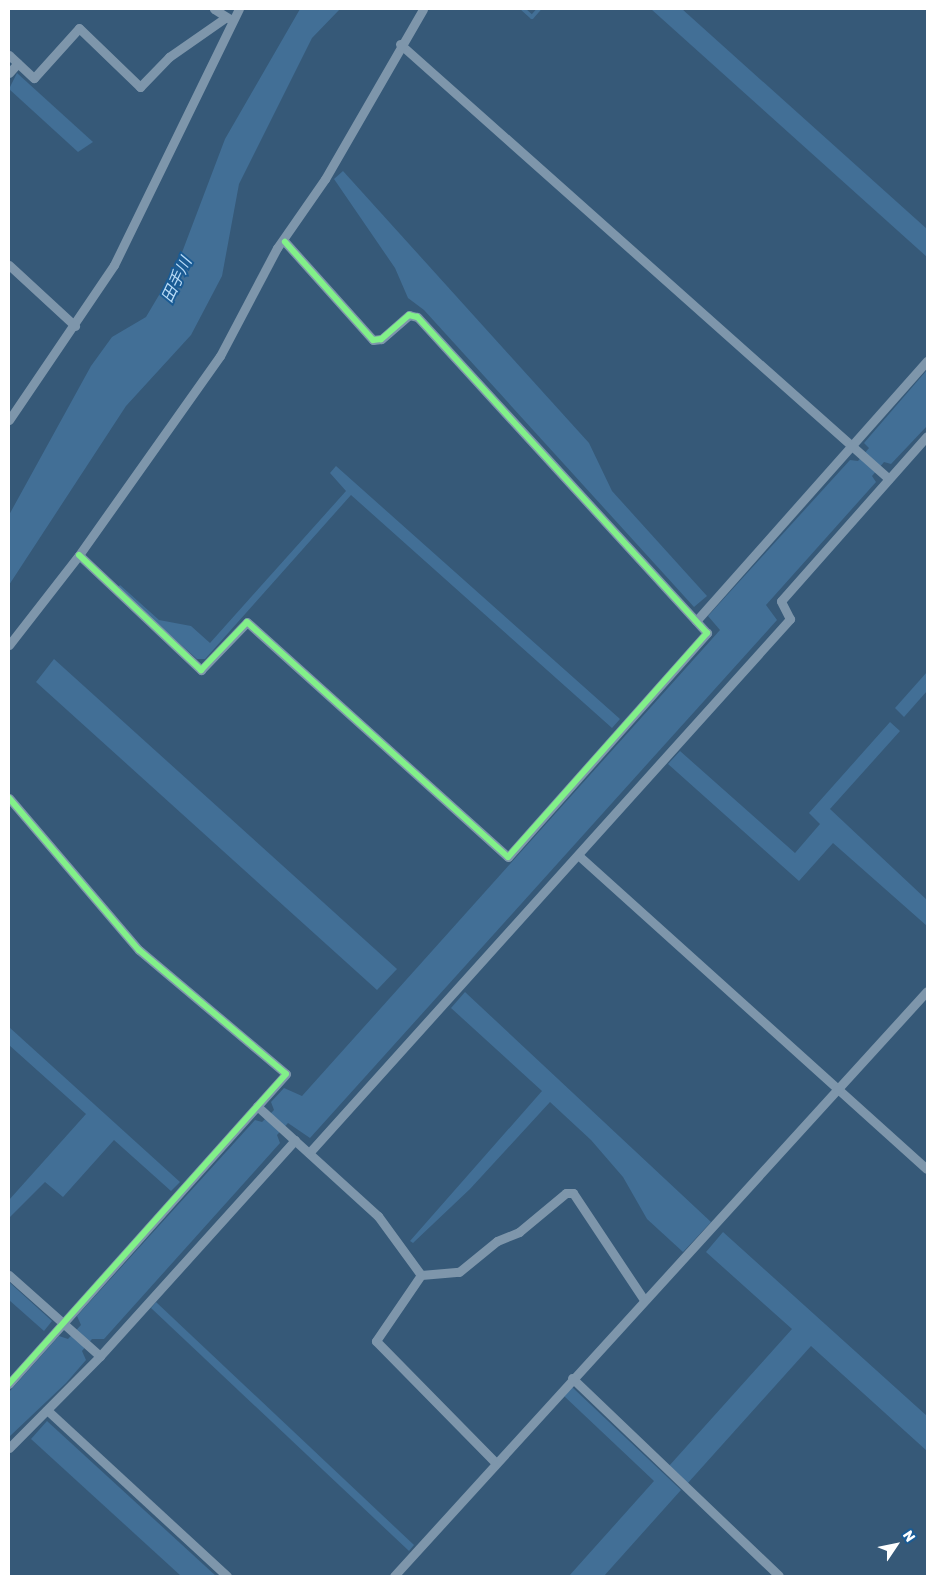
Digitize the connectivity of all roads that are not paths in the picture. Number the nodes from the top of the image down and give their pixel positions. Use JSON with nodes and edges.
{"nodes":[{"id":1,"x":214,"y":9,"type":"edge"},
{"id":2,"x":239,"y":9,"type":"edge"},
{"id":3,"x":423,"y":9,"type":"edge"},
{"id":4,"x":229,"y":19,"type":"junction"},
{"id":5,"x":400,"y":44,"type":"junction"},
{"id":6,"x":9,"y":55,"type":"edge"},
{"id":7,"x":18,"y":63,"type":"junction"},
{"id":8,"x":9,"y":73,"type":"edge"},
{"id":9,"x":285,"y":242,"type":"junction"},
{"id":10,"x":9,"y":265,"type":"edge"},
{"id":11,"x":75,"y":326,"type":"junction"},
{"id":12,"x":927,"y":361,"type":"edge"},
{"id":13,"x":9,"y":420,"type":"edge"},
{"id":14,"x":927,"y":436,"type":"edge"},
{"id":15,"x":851,"y":446,"type":"junction"},
{"id":16,"x":889,"y":479,"type":"junction"},
{"id":17,"x":79,"y":555,"type":"junction"},
{"id":18,"x":696,"y":621,"type":"junction"},
{"id":19,"x":9,"y":645,"type":"edge"},
{"id":20,"x":9,"y":798,"type":"edge"},
{"id":21,"x":578,"y":855,"type":"junction"},
{"id":22,"x":927,"y":991,"type":"edge"},
{"id":23,"x":839,"y":1090,"type":"junction"},
{"id":24,"x":258,"y":1106,"type":"junction"},
{"id":25,"x":295,"y":1140,"type":"junction"},
{"id":26,"x":309,"y":1153,"type":"junction"},
{"id":27,"x":927,"y":1169,"type":"edge"},
{"id":28,"x":9,"y":1275,"type":"edge"},
{"id":29,"x":421,"y":1275,"type":"junction"},
{"id":30,"x":644,"y":1300,"type":"junction"},
{"id":31,"x":63,"y":1323,"type":"junction"},
{"id":32,"x":100,"y":1356,"type":"junction"},
{"id":33,"x":572,"y":1378,"type":"junction"},
{"id":34,"x":9,"y":1384,"type":"edge"},
{"id":35,"x":47,"y":1410,"type":"junction"},
{"id":36,"x":9,"y":1448,"type":"edge"},
{"id":37,"x":495,"y":1462,"type":"junction"},
{"id":38,"x":228,"y":1576,"type":"edge"},
{"id":39,"x":394,"y":1576,"type":"edge"},
{"id":40,"x":780,"y":1576,"type":"edge"}],
"edges":[{"from":1,"to":4,"type":"street"},
{"from":2,"to":4,"type":"street"},
{"from":3,"to":5,"type":"street"},
{"from":4,"to":7,"type":"street"},
{"from":4,"to":11,"type":"street"},
{"from":5,"to":9,"type":"street"},
{"from":5,"to":15,"type":"street"},
{"from":6,"to":7,"type":"street"},
{"from":7,"to":8,"type":"street"},
{"from":9,"to":17,"type":"street"},
{"from":9,"to":18,"type":"street"},
{"from":10,"to":11,"type":"street"},
{"from":11,"to":13,"type":"street"},
{"from":12,"to":15,"type":"street"},
{"from":14,"to":16,"type":"street"},
{"from":15,"to":16,"type":"street"},
{"from":15,"to":18,"type":"street"},
{"from":16,"to":21,"type":"street"},
{"from":17,"to":18,"type":"street"},
{"from":17,"to":19,"type":"street"},
{"from":20,"to":24,"type":"street"},
{"from":21,"to":23,"type":"street"},
{"from":21,"to":26,"type":"street"},
{"from":22,"to":23,"type":"street"},
{"from":23,"to":27,"type":"street"},
{"from":23,"to":30,"type":"street"},
{"from":24,"to":25,"type":"street"},
{"from":24,"to":31,"type":"street"},
{"from":25,"to":26,"type":"street"},
{"from":25,"to":32,"type":"street"},
{"from":26,"to":29,"type":"street"},
{"from":28,"to":31,"type":"street"},
{"from":29,"to":30,"type":"street"},
{"from":29,"to":37,"type":"street"},
{"from":30,"to":33,"type":"street"},
{"from":31,"to":32,"type":"street"},
{"from":31,"to":34,"type":"street"},
{"from":32,"to":35,"type":"street"},
{"from":33,"to":37,"type":"street"},
{"from":33,"to":40,"type":"street"},
{"from":35,"to":36,"type":"street"},
{"from":35,"to":38,"type":"street"},
{"from":37,"to":39,"type":"street"}]}
